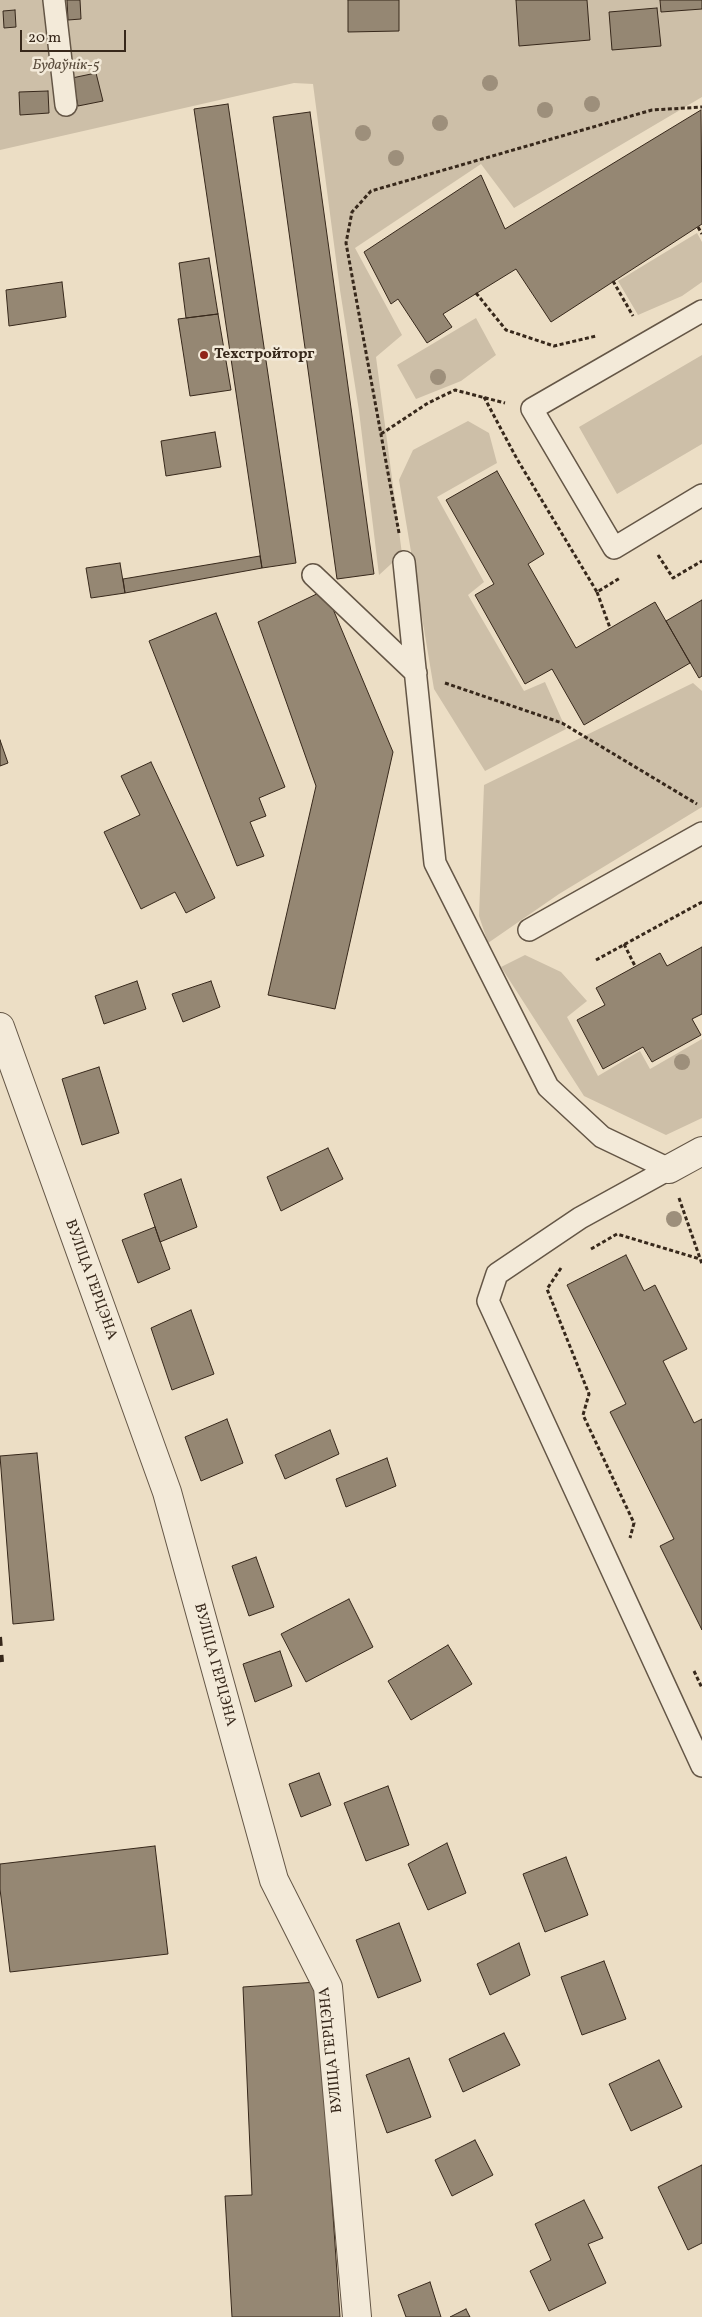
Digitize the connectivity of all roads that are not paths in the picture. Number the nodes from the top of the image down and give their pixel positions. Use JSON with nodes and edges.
{"nodes":[{"id":1,"x":54,"y":0,"type":"edge"},
{"id":2,"x":66,"y":105,"type":"dead end"},
{"id":3,"x":702,"y":311,"type":"edge"},
{"id":4,"x":702,"y":494,"type":"edge"},
{"id":5,"x":404,"y":562,"type":"road end"},
{"id":6,"x":313,"y":575,"type":"dead end"},
{"id":7,"x":416,"y":672,"type":"junction"},
{"id":8,"x":702,"y":833,"type":"edge"},
{"id":9,"x":529,"y":930,"type":"dead end"},
{"id":10,"x":0,"y":1027,"type":"edge"},
{"id":11,"x":702,"y":1151,"type":"edge"},
{"id":12,"x":669,"y":1169,"type":"junction"},
{"id":13,"x":702,"y":1766,"type":"edge"},
{"id":14,"x":357,"y":2317,"type":"edge"}],
"edges":[{"from":1,"to":2,"type":"lane"},
{"from":3,"to":4,"type":"lane"},
{"from":5,"to":7,"type":"lane"},
{"from":6,"to":7,"type":"lane"},
{"from":7,"to":12,"type":"lane"},
{"from":8,"to":9,"type":"lane"},
{"from":10,"to":14,"type":"street","name":"ВУЛІЦА ГЕРЦЭНА"},
{"from":11,"to":12,"type":"street"},
{"from":12,"to":13,"type":"lane"}]}
